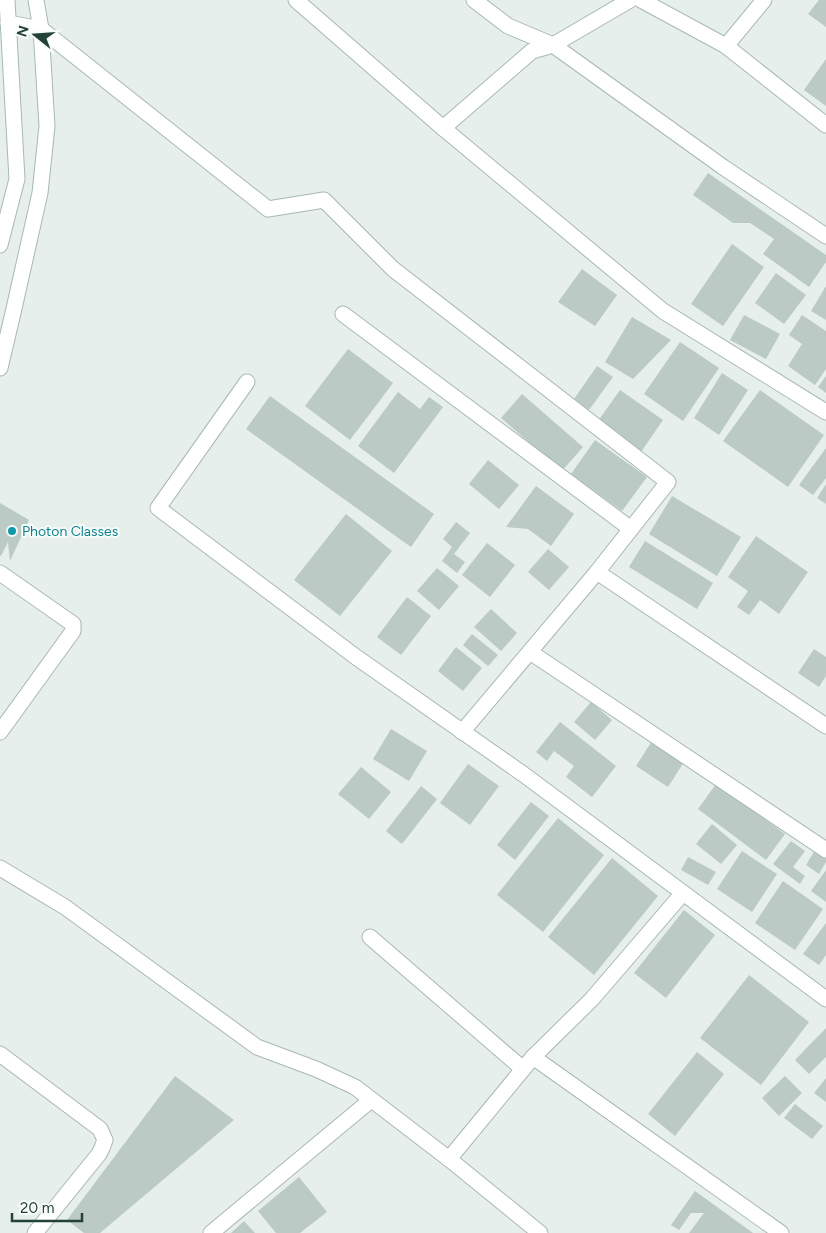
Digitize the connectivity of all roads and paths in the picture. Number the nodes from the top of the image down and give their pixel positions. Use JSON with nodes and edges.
{"nodes":[{"id":1,"x":36,"y":0,"type":"edge"},
{"id":2,"x":296,"y":0,"type":"edge"},
{"id":3,"x":474,"y":0,"type":"edge"},
{"id":4,"x":630,"y":0,"type":"edge"},
{"id":5,"x":641,"y":0,"type":"edge"},
{"id":6,"x":764,"y":0,"type":"edge"},
{"id":7,"x":6,"y":1,"type":"edge"},
{"id":8,"x":8,"y":23,"type":"junction"},
{"id":9,"x":41,"y":29,"type":"junction"},
{"id":10,"x":553,"y":46,"type":"junction"},
{"id":11,"x":726,"y":46,"type":"junction"},
{"id":12,"x":826,"y":125,"type":"edge"},
{"id":13,"x":443,"y":128,"type":"junction"},
{"id":14,"x":6,"y":198,"type":"edge"},
{"id":15,"x":826,"y":236,"type":"edge"},
{"id":16,"x":0,"y":245,"type":"edge"},
{"id":17,"x":7,"y":308,"type":"edge"},
{"id":18,"x":344,"y":314,"type":"dead end"},
{"id":19,"x":0,"y":368,"type":"edge"},
{"id":20,"x":247,"y":382,"type":"dead end"},
{"id":21,"x":826,"y":412,"type":"edge"},
{"id":22,"x":631,"y":529,"type":"junction"},
{"id":23,"x":598,"y":572,"type":"junction"},
{"id":24,"x":0,"y":573,"type":"edge"},
{"id":25,"x":530,"y":652,"type":"junction"},
{"id":26,"x":826,"y":726,"type":"edge"},
{"id":27,"x":0,"y":732,"type":"edge"},
{"id":28,"x":462,"y":732,"type":"junction"},
{"id":29,"x":826,"y":850,"type":"edge"},
{"id":30,"x":0,"y":868,"type":"edge"},
{"id":31,"x":683,"y":893,"type":"junction"},
{"id":32,"x":370,"y":937,"type":"dead end"},
{"id":33,"x":826,"y":999,"type":"edge"},
{"id":34,"x":0,"y":1054,"type":"edge"},
{"id":35,"x":533,"y":1056,"type":"junction"},
{"id":36,"x":523,"y":1069,"type":"junction"},
{"id":37,"x":371,"y":1100,"type":"junction"},
{"id":38,"x":449,"y":1159,"type":"junction"},
{"id":39,"x":35,"y":1233,"type":"edge"},
{"id":40,"x":211,"y":1233,"type":"edge"},
{"id":41,"x":540,"y":1233,"type":"edge"},
{"id":42,"x":781,"y":1233,"type":"edge"}],
"edges":[{"from":1,"to":9,"type":"street"},
{"from":2,"to":13,"type":"street"},
{"from":3,"to":10,"type":"street"},
{"from":4,"to":10,"type":"street"},
{"from":5,"to":11,"type":"street"},
{"from":6,"to":11,"type":"street"},
{"from":7,"to":8,"type":"street"},
{"from":8,"to":9,"type":"street"},
{"from":8,"to":14,"type":"street"},
{"from":9,"to":17,"type":"street"},
{"from":9,"to":22,"type":"street"},
{"from":10,"to":13,"type":"street"},
{"from":10,"to":15,"type":"street"},
{"from":11,"to":12,"type":"street"},
{"from":13,"to":21,"type":"street"},
{"from":14,"to":16,"type":"street"},
{"from":17,"to":19,"type":"street"},
{"from":18,"to":22,"type":"street"},
{"from":20,"to":28,"type":"street"},
{"from":22,"to":23,"type":"street"},
{"from":23,"to":25,"type":"street"},
{"from":23,"to":26,"type":"street"},
{"from":24,"to":27,"type":"street"},
{"from":25,"to":28,"type":"street"},
{"from":25,"to":29,"type":"street"},
{"from":28,"to":31,"type":"street"},
{"from":30,"to":37,"type":"street"},
{"from":31,"to":33,"type":"street"},
{"from":31,"to":35,"type":"street"},
{"from":32,"to":36,"type":"street"},
{"from":34,"to":39,"type":"street"},
{"from":35,"to":36,"type":"street"},
{"from":35,"to":42,"type":"street"},
{"from":36,"to":38,"type":"street"},
{"from":37,"to":38,"type":"street"},
{"from":37,"to":40,"type":"street"},
{"from":38,"to":41,"type":"street"}]}
